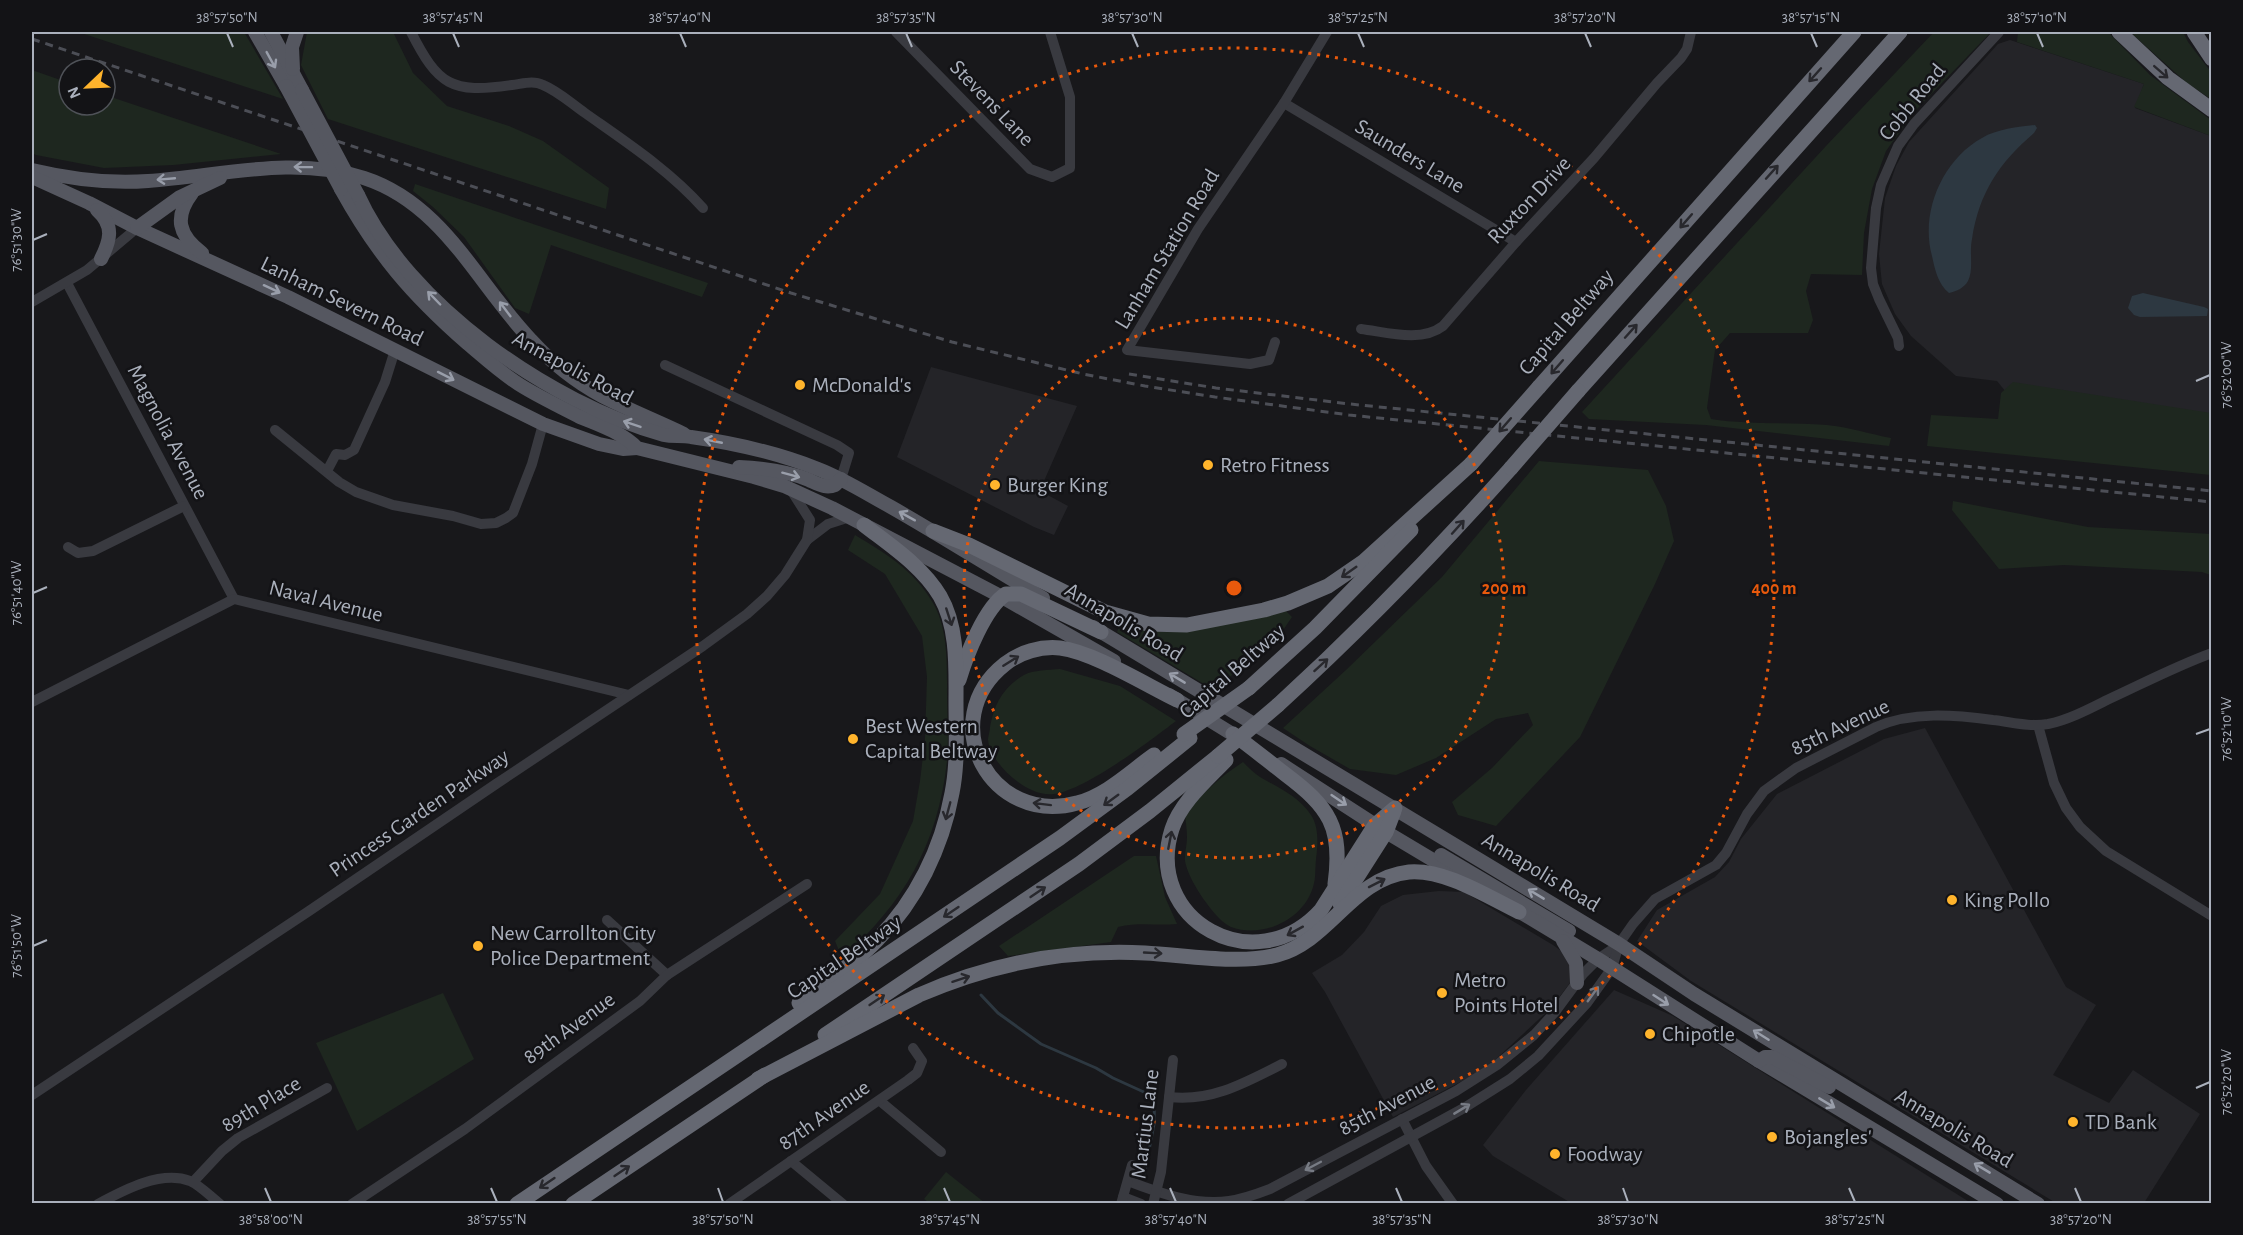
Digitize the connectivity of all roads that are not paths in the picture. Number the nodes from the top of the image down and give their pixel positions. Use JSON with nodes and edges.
{"nodes":[{"id":1,"x":257,"y":32,"type":"edge"},
{"id":2,"x":271,"y":32,"type":"edge"},
{"id":3,"x":297,"y":32,"type":"edge"},
{"id":4,"x":411,"y":32,"type":"edge"},
{"id":5,"x":896,"y":32,"type":"edge"},
{"id":6,"x":1050,"y":32,"type":"edge"},
{"id":7,"x":1327,"y":32,"type":"edge"},
{"id":8,"x":1691,"y":32,"type":"edge"},
{"id":9,"x":1854,"y":32,"type":"edge"},
{"id":10,"x":1900,"y":32,"type":"edge"},
{"id":11,"x":1905,"y":32,"type":"edge"},
{"id":12,"x":1999,"y":32,"type":"edge"},
{"id":13,"x":2119,"y":32,"type":"edge"},
{"id":14,"x":2194,"y":32,"type":"edge"},
{"id":15,"x":2211,"y":59,"type":"edge"},
{"id":16,"x":290,"y":80,"type":"junction"},
{"id":17,"x":1845,"y":90,"type":"junction"},
{"id":18,"x":1284,"y":103,"type":"junction"},
{"id":19,"x":2211,"y":110,"type":"edge"},
{"id":20,"x":32,"y":170,"type":"edge"},
{"id":21,"x":245,"y":171,"type":"junction"},
{"id":22,"x":32,"y":177,"type":"edge"},
{"id":23,"x":195,"y":189,"type":"junction"},
{"id":24,"x":89,"y":203,"type":"junction"},
{"id":25,"x":703,"y":208,"type":"dead end"},
{"id":26,"x":137,"y":228,"type":"junction"},
{"id":27,"x":1516,"y":242,"type":"junction"},
{"id":28,"x":101,"y":259,"type":"junction"},
{"id":29,"x":219,"y":265,"type":"junction"},
{"id":30,"x":67,"y":282,"type":"junction"},
{"id":31,"x":32,"y":302,"type":"edge"},
{"id":32,"x":1360,"y":329,"type":"dead end"},
{"id":33,"x":1275,"y":342,"type":"dead end"},
{"id":34,"x":1899,"y":346,"type":"dead end"},
{"id":35,"x":395,"y":350,"type":"junction"},
{"id":36,"x":665,"y":365,"type":"dead end"},
{"id":37,"x":543,"y":424,"type":"junction"},
{"id":38,"x":275,"y":430,"type":"dead end"},
{"id":39,"x":689,"y":436,"type":"junction"},
{"id":40,"x":637,"y":448,"type":"junction"},
{"id":41,"x":1471,"y":464,"type":"junction"},
{"id":42,"x":713,"y":467,"type":"junction"},
{"id":43,"x":327,"y":471,"type":"junction"},
{"id":44,"x":841,"y":479,"type":"junction"},
{"id":45,"x":790,"y":489,"type":"junction"},
{"id":46,"x":184,"y":506,"type":"junction"},
{"id":47,"x":849,"y":517,"type":"junction"},
{"id":48,"x":864,"y":525,"type":"junction"},
{"id":49,"x":933,"y":531,"type":"junction"},
{"id":50,"x":807,"y":540,"type":"junction"},
{"id":51,"x":68,"y":547,"type":"dead end"},
{"id":52,"x":1002,"y":597,"type":"junction"},
{"id":53,"x":234,"y":598,"type":"junction"},
{"id":54,"x":1101,"y":632,"type":"junction"},
{"id":55,"x":2211,"y":652,"type":"edge"},
{"id":56,"x":956,"y":692,"type":"junction"},
{"id":57,"x":629,"y":695,"type":"junction"},
{"id":58,"x":1177,"y":700,"type":"junction"},
{"id":59,"x":32,"y":702,"type":"edge"},
{"id":60,"x":2038,"y":725,"type":"junction"},
{"id":61,"x":1233,"y":734,"type":"junction"},
{"id":62,"x":1187,"y":736,"type":"junction"},
{"id":63,"x":1222,"y":758,"type":"junction"},
{"id":64,"x":1395,"y":808,"type":"junction"},
{"id":65,"x":1381,"y":829,"type":"junction"},
{"id":66,"x":1410,"y":846,"type":"junction"},
{"id":67,"x":807,"y":884,"type":"dead end"},
{"id":68,"x":1334,"y":889,"type":"junction"},
{"id":69,"x":1519,"y":912,"type":"junction"},
{"id":70,"x":2211,"y":916,"type":"edge"},
{"id":71,"x":1332,"y":919,"type":"junction"},
{"id":72,"x":607,"y":920,"type":"dead end"},
{"id":73,"x":1558,"y":935,"type":"junction"},
{"id":74,"x":1619,"y":944,"type":"junction"},
{"id":75,"x":1598,"y":959,"type":"junction"},
{"id":76,"x":1612,"y":968,"type":"junction"},
{"id":77,"x":667,"y":975,"type":"junction"},
{"id":78,"x":1577,"y":983,"type":"junction"},
{"id":79,"x":1573,"y":1019,"type":"junction"},
{"id":80,"x":1530,"y":1039,"type":"junction"},
{"id":81,"x":914,"y":1048,"type":"dead end"},
{"id":82,"x":1173,"y":1060,"type":"dead end"},
{"id":83,"x":1759,"y":1061,"type":"junction"},
{"id":84,"x":1282,"y":1064,"type":"dead end"},
{"id":85,"x":758,"y":1080,"type":"junction"},
{"id":86,"x":327,"y":1088,"type":"dead end"},
{"id":87,"x":682,"y":1092,"type":"junction"},
{"id":88,"x":32,"y":1095,"type":"edge"},
{"id":89,"x":1169,"y":1097,"type":"junction"},
{"id":90,"x":880,"y":1101,"type":"junction"},
{"id":91,"x":1890,"y":1114,"type":"junction"},
{"id":92,"x":1402,"y":1119,"type":"junction"},
{"id":93,"x":1411,"y":1138,"type":"junction"},
{"id":94,"x":941,"y":1152,"type":"dead end"},
{"id":95,"x":791,"y":1161,"type":"junction"},
{"id":96,"x":1132,"y":1165,"type":"dead end"},
{"id":97,"x":1128,"y":1181,"type":"junction"},
{"id":98,"x":193,"y":1182,"type":"junction"},
{"id":99,"x":1156,"y":1192,"type":"junction"},
{"id":100,"x":1982,"y":1198,"type":"edge"},
{"id":101,"x":1122,"y":1200,"type":"edge"},
{"id":102,"x":1228,"y":1202,"type":"edge"},
{"id":103,"x":2032,"y":1202,"type":"edge"},
{"id":104,"x":98,"y":1203,"type":"edge"},
{"id":105,"x":220,"y":1203,"type":"edge"},
{"id":106,"x":352,"y":1203,"type":"edge"},
{"id":107,"x":517,"y":1203,"type":"edge"},
{"id":108,"x":573,"y":1203,"type":"edge"},
{"id":109,"x":729,"y":1203,"type":"edge"},
{"id":110,"x":843,"y":1203,"type":"edge"},
{"id":111,"x":1140,"y":1203,"type":"edge"},
{"id":112,"x":1153,"y":1203,"type":"edge"},
{"id":113,"x":1288,"y":1203,"type":"edge"},
{"id":114,"x":1453,"y":1203,"type":"edge"},
{"id":115,"x":1996,"y":1203,"type":"edge"}],
"edges":[{"from":1,"to":16,"type":"main road","name":"Annapolis Road","one_way":true},
{"from":2,"to":16,"type":"main road","name":"Annapolis Road"},
{"from":3,"to":16,"type":"main road"},
{"from":4,"to":25,"type":"street"},
{"from":5,"to":6,"type":"street","name":"Stevens Lane"},
{"from":7,"to":18,"type":"street","name":"Lanham Station Road"},
{"from":8,"to":27,"type":"street","name":"Ruxton Drive"},
{"from":9,"to":41,"type":"highway","name":"Capital Beltway","one_way":true,"bridge":true},
{"from":10,"to":17,"type":"highway"},
{"from":11,"to":17,"type":"highway"},
{"from":12,"to":34,"type":"street","name":"Cobb Road"},
{"from":13,"to":19,"type":"highway","one_way":true},
{"from":14,"to":15,"type":"highway"},
{"from":39,"to":16,"type":"main road","name":"Annapolis Road","one_way":true,"bridge":true},
{"from":16,"to":40,"type":"main road","name":"Annapolis Road","bridge":true},
{"from":63,"to":17,"type":"highway","one_way":true,"bridge":true},
{"from":18,"to":27,"type":"street","name":"Saunders Lane"},
{"from":18,"to":33,"type":"street","name":"Lanham Station Road"},
{"from":21,"to":20,"type":"main road","one_way":true},
{"from":21,"to":23,"type":"main road"},
{"from":39,"to":21,"type":"main road","one_way":true},
{"from":22,"to":24,"type":"main road","name":"Lanham Severn Road"},
{"from":23,"to":26,"type":"main road"},
{"from":23,"to":29,"type":"main road"},
{"from":24,"to":26,"type":"main road","name":"Lanham Severn Road"},
{"from":24,"to":28,"type":"main road"},
{"from":26,"to":28,"type":"street"},
{"from":26,"to":29,"type":"main road","name":"Lanham Severn Road"},
{"from":27,"to":32,"type":"street","name":"Ruxton Drive"},
{"from":28,"to":30,"type":"street"},
{"from":29,"to":35,"type":"main road","name":"Lanham Severn Road","one_way":true},
{"from":30,"to":31,"type":"street"},
{"from":30,"to":46,"type":"street","name":"Magnolia Avenue"},
{"from":35,"to":37,"type":"main road","name":"Lanham Severn Road","one_way":true},
{"from":35,"to":43,"type":"street"},
{"from":36,"to":44,"type":"street"},
{"from":37,"to":40,"type":"main road","name":"Lanham Severn Road"},
{"from":37,"to":43,"type":"street"},
{"from":38,"to":43,"type":"street"},
{"from":44,"to":39,"type":"main road","name":"Annapolis Road","one_way":true},
{"from":40,"to":42,"type":"main road","name":"Annapolis Road"},
{"from":41,"to":49,"type":"highway","one_way":true},
{"from":41,"to":62,"type":"highway","name":"Capital Beltway","bridge":true},
{"from":42,"to":44,"type":"main road","one_way":true},
{"from":42,"to":45,"type":"main road","name":"Annapolis Road"},
{"from":49,"to":44,"type":"main road","name":"Annapolis Road","one_way":true},
{"from":45,"to":47,"type":"main road","name":"Annapolis Road"},
{"from":45,"to":50,"type":"street"},
{"from":46,"to":51,"type":"street"},
{"from":46,"to":53,"type":"street","name":"Magnolia Avenue"},
{"from":47,"to":48,"type":"main road","name":"Annapolis Road"},
{"from":47,"to":50,"type":"street","name":"Princess Garden Parkway"},
{"from":48,"to":52,"type":"main road","name":"Annapolis Road"},
{"from":48,"to":56,"type":"highway","one_way":true},
{"from":49,"to":54,"type":"main road","name":"Annapolis Road"},
{"from":50,"to":57,"type":"street","name":"Princess Garden Parkway"},
{"from":52,"to":54,"type":"highway"},
{"from":52,"to":56,"type":"highway"},
{"from":52,"to":58,"type":"main road","name":"Annapolis Road"},
{"from":53,"to":57,"type":"street","name":"Naval Avenue"},
{"from":53,"to":59,"type":"street","name":"Naval Avenue"},
{"from":64,"to":54,"type":"main road","name":"Annapolis Road","one_way":true},
{"from":55,"to":60,"type":"street","name":"85th Avenue"},
{"from":56,"to":87,"type":"highway","one_way":true},
{"from":57,"to":88,"type":"street","name":"Princess Garden Parkway"},
{"from":58,"to":61,"type":"main road","name":"Annapolis Road"},
{"from":62,"to":58,"type":"highway","one_way":true},
{"from":60,"to":70,"type":"street"},
{"from":60,"to":74,"type":"street","name":"85th Avenue"},
{"from":61,"to":65,"type":"main road","name":"Annapolis Road","one_way":true},
{"from":61,"to":68,"type":"highway"},
{"from":62,"to":87,"type":"highway","name":"Capital Beltway","one_way":true},
{"from":68,"to":63,"type":"highway","one_way":true},
{"from":85,"to":63,"type":"highway","one_way":true},
{"from":64,"to":65,"type":"highway"},
{"from":74,"to":64,"type":"main road","name":"Annapolis Road","one_way":true},
{"from":65,"to":66,"type":"main road","name":"Annapolis Road"},
{"from":65,"to":68,"type":"highway"},
{"from":65,"to":71,"type":"highway"},
{"from":66,"to":69,"type":"main road","name":"Annapolis Road"},
{"from":66,"to":74,"type":"main road"},
{"from":67,"to":77,"type":"street","name":"89th Avenue"},
{"from":71,"to":69,"type":"highway","one_way":true},
{"from":69,"to":73,"type":"main road","name":"Annapolis Road"},
{"from":85,"to":71,"type":"highway","one_way":true},
{"from":72,"to":77,"type":"street"},
{"from":73,"to":75,"type":"main road","name":"Annapolis Road"},
{"from":73,"to":78,"type":"main road"},
{"from":74,"to":75,"type":"street","name":"85th Avenue"},
{"from":74,"to":76,"type":"street","name":"85th Avenue"},
{"from":91,"to":74,"type":"main road","name":"Annapolis Road","one_way":true},
{"from":75,"to":76,"type":"main road","name":"Annapolis Road"},
{"from":75,"to":78,"type":"street","name":"85th Avenue"},
{"from":79,"to":76,"type":"street","name":"85th Avenue","one_way":true},
{"from":76,"to":83,"type":"main road","name":"Annapolis Road","one_way":true},
{"from":77,"to":106,"type":"street","name":"89th Avenue"},
{"from":78,"to":80,"type":"street","name":"85th Avenue"},
{"from":79,"to":80,"type":"street"},
{"from":93,"to":79,"type":"street","name":"85th Avenue","one_way":true},
{"from":80,"to":92,"type":"street","name":"85th Avenue"},
{"from":81,"to":90,"type":"street","name":"87th Avenue"},
{"from":82,"to":89,"type":"street","name":"Martius Lane"},
{"from":83,"to":91,"type":"main road"},
{"from":83,"to":100,"type":"main road","name":"Annapolis Road","one_way":true},
{"from":84,"to":89,"type":"street"},
{"from":108,"to":85,"type":"highway","one_way":true},
{"from":86,"to":98,"type":"street","name":"89th Place"},
{"from":87,"to":107,"type":"highway","name":"Capital Beltway","one_way":true},
{"from":89,"to":99,"type":"street","name":"Martius Lane"},
{"from":90,"to":94,"type":"street"},
{"from":90,"to":95,"type":"street","name":"87th Avenue"},
{"from":103,"to":91,"type":"main road","name":"Annapolis Road","one_way":true},
{"from":92,"to":93,"type":"street"},
{"from":92,"to":102,"type":"street","name":"85th Avenue","one_way":true},
{"from":93,"to":113,"type":"street","name":"85th Avenue"},
{"from":93,"to":114,"type":"street"},
{"from":95,"to":109,"type":"street","name":"87th Avenue"},
{"from":95,"to":110,"type":"street"},
{"from":96,"to":97,"type":"street"},
{"from":97,"to":99,"type":"street","name":"85th Avenue"},
{"from":97,"to":101,"type":"street"},
{"from":98,"to":104,"type":"street"},
{"from":98,"to":105,"type":"street"},
{"from":99,"to":102,"type":"street","name":"85th Avenue"},
{"from":99,"to":112,"type":"street","name":"Martius Lane"},
{"from":100,"to":115,"type":"main road","name":"Annapolis Road"},
{"from":101,"to":111,"type":"street"}]}
